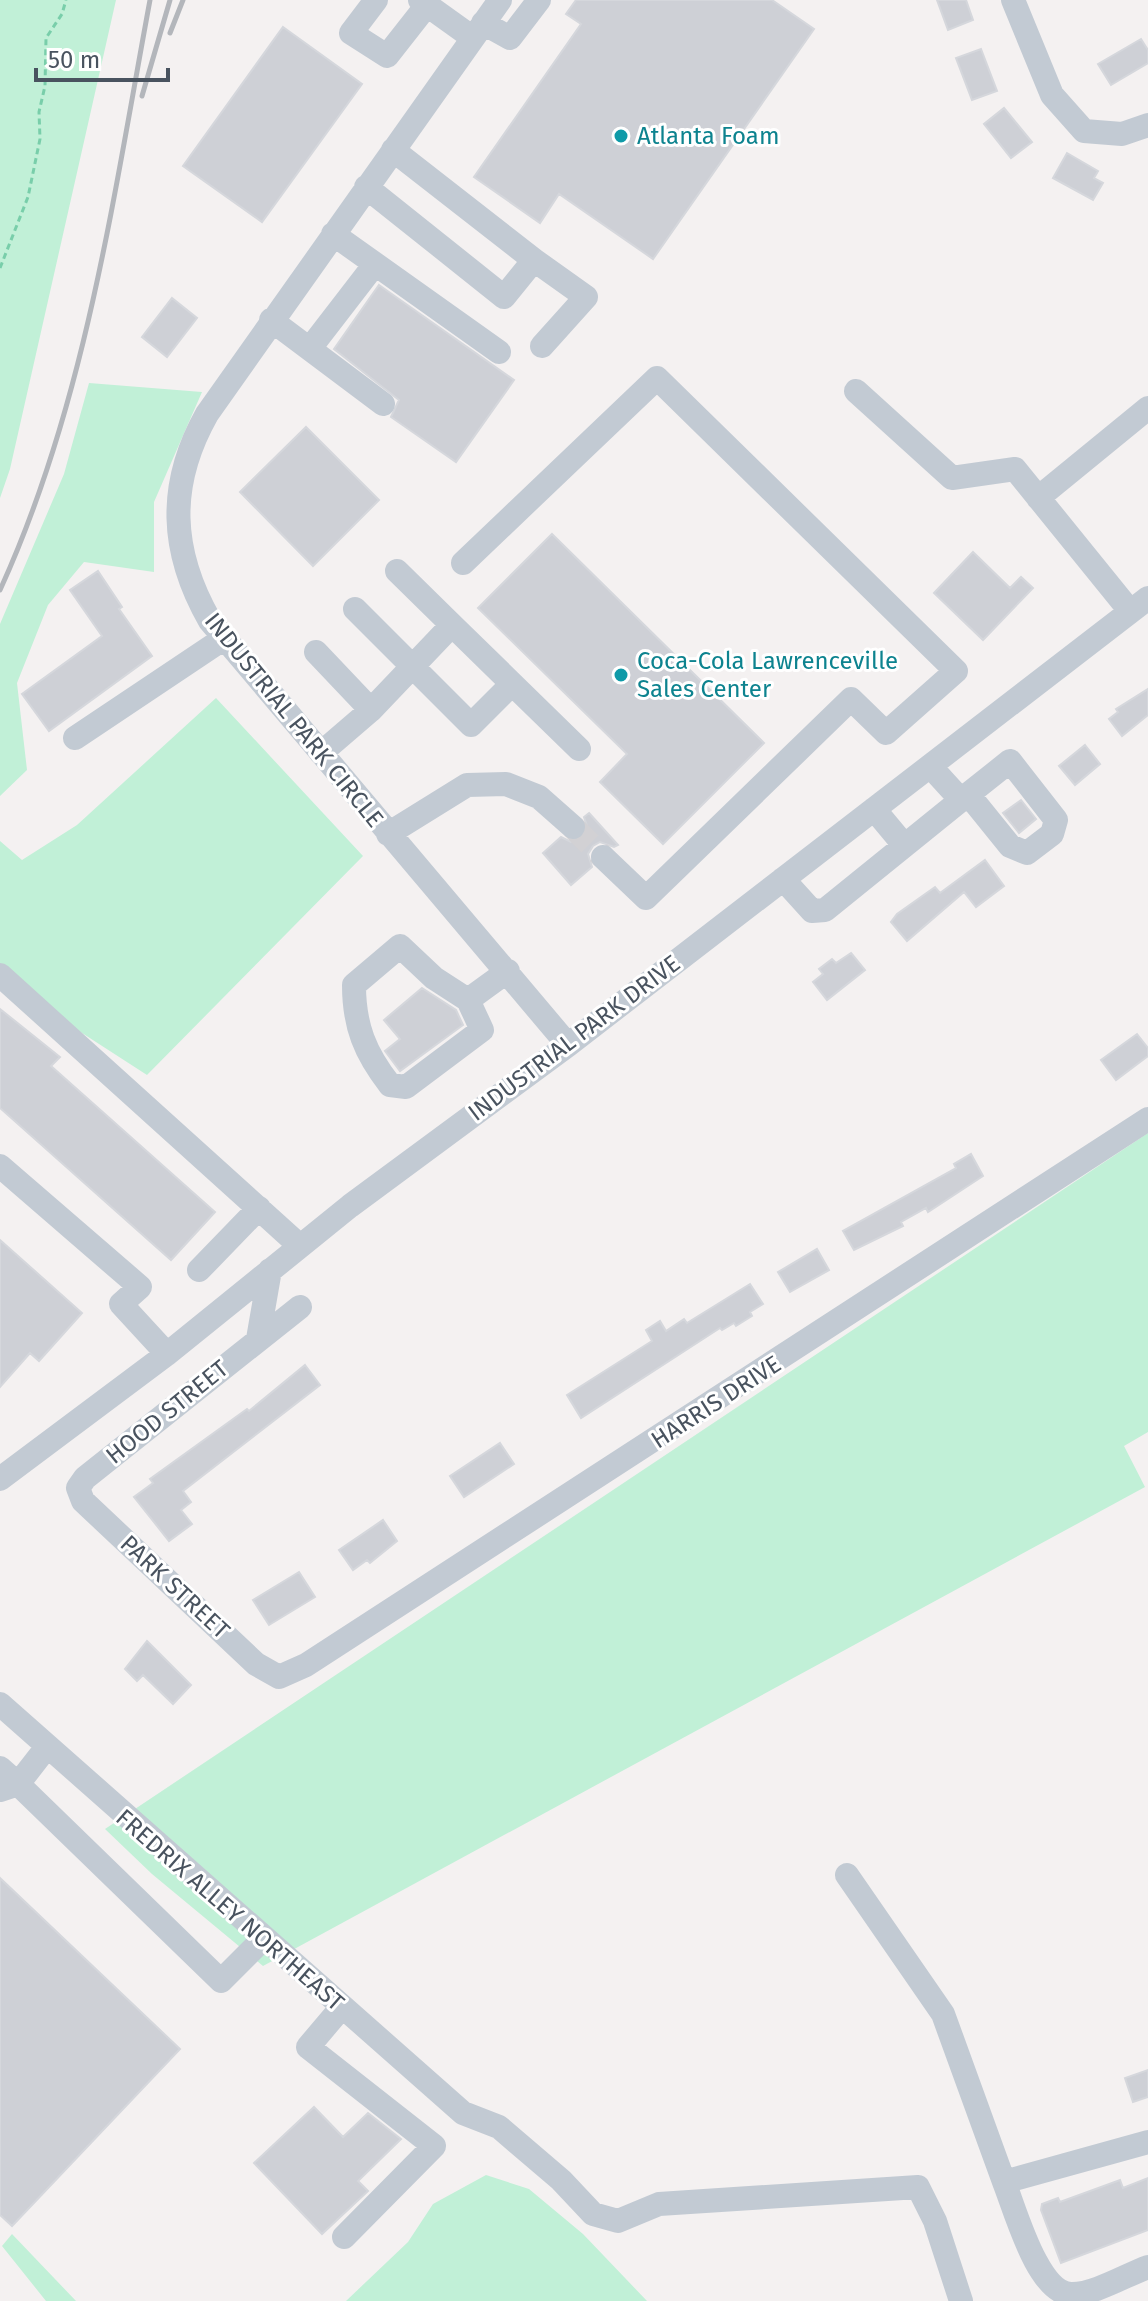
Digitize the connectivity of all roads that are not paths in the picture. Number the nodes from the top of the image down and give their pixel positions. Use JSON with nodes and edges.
{"nodes":[{"id":1,"x":376,"y":0,"type":"edge"},
{"id":2,"x":500,"y":0,"type":"edge"},
{"id":3,"x":539,"y":0,"type":"edge"},
{"id":4,"x":1013,"y":0,"type":"edge"},
{"id":5,"x":424,"y":2,"type":"edge"},
{"id":6,"x":478,"y":31,"type":"junction"},
{"id":7,"x":1148,"y":125,"type":"edge"},
{"id":8,"x":393,"y":150,"type":"junction"},
{"id":9,"x":366,"y":187,"type":"junction"},
{"id":10,"x":333,"y":234,"type":"junction"},
{"id":11,"x":534,"y":260,"type":"junction"},
{"id":12,"x":375,"y":264,"type":"junction"},
{"id":13,"x":271,"y":320,"type":"junction"},
{"id":14,"x":542,"y":346,"type":"dead end"},
{"id":15,"x":311,"y":347,"type":"junction"},
{"id":16,"x":499,"y":352,"type":"dead end"},
{"id":17,"x":856,"y":391,"type":"dead end"},
{"id":18,"x":383,"y":404,"type":"dead end"},
{"id":19,"x":1148,"y":408,"type":"edge"},
{"id":20,"x":1038,"y":498,"type":"junction"},
{"id":21,"x":463,"y":563,"type":"dead end"},
{"id":22,"x":397,"y":571,"type":"dead end"},
{"id":23,"x":1139,"y":604,"type":"edge"},
{"id":24,"x":355,"y":609,"type":"dead end"},
{"id":25,"x":452,"y":625,"type":"junction"},
{"id":26,"x":223,"y":639,"type":"junction"},
{"id":27,"x":316,"y":652,"type":"dead end"},
{"id":28,"x":413,"y":666,"type":"junction"},
{"id":29,"x":512,"y":684,"type":"junction"},
{"id":30,"x":371,"y":710,"type":"junction"},
{"id":31,"x":75,"y":738,"type":"dead end"},
{"id":32,"x":579,"y":749,"type":"dead end"},
{"id":33,"x":321,"y":753,"type":"junction"},
{"id":34,"x":930,"y":766,"type":"junction"},
{"id":35,"x":874,"y":809,"type":"junction"},
{"id":36,"x":573,"y":827,"type":"tunnel mouth"},
{"id":37,"x":388,"y":834,"type":"junction"},
{"id":38,"x":904,"y":845,"type":"junction"},
{"id":39,"x":603,"y":857,"type":"tunnel mouth"},
{"id":40,"x":783,"y":879,"type":"junction"},
{"id":41,"x":508,"y":971,"type":"junction"},
{"id":42,"x":0,"y":975,"type":"edge"},
{"id":43,"x":468,"y":1000,"type":"junction"},
{"id":44,"x":568,"y":1045,"type":"junction"},
{"id":45,"x":1148,"y":1119,"type":"edge"},
{"id":46,"x":0,"y":1166,"type":"edge"},
{"id":47,"x":259,"y":1208,"type":"junction"},
{"id":48,"x":300,"y":1246,"type":"junction"},
{"id":49,"x":199,"y":1270,"type":"dead end"},
{"id":50,"x":270,"y":1270,"type":"junction"},
{"id":51,"x":300,"y":1307,"type":"dead end"},
{"id":52,"x":258,"y":1339,"type":"junction"},
{"id":53,"x":167,"y":1354,"type":"junction"},
{"id":54,"x":2,"y":1473,"type":"edge"},
{"id":55,"x":78,"y":1488,"type":"joint"},
{"id":56,"x":279,"y":1677,"type":"joint"},
{"id":57,"x":0,"y":1704,"type":"edge"},
{"id":58,"x":46,"y":1748,"type":"junction"},
{"id":59,"x":6,"y":1780,"type":"edge"},
{"id":60,"x":847,"y":1875,"type":"dead end"},
{"id":61,"x":264,"y":1938,"type":"junction"},
{"id":62,"x":341,"y":2008,"type":"junction"},
{"id":63,"x":1148,"y":2142,"type":"edge"},
{"id":64,"x":1004,"y":2182,"type":"junction"},
{"id":65,"x":344,"y":2237,"type":"dead end"},
{"id":66,"x":1148,"y":2267,"type":"edge"},
{"id":67,"x":961,"y":2301,"type":"edge"}],
"edges":[{"from":1,"to":5,"type":"street"},
{"from":2,"to":6,"type":"street","name":"INDUSTRIAL PARK CIRCLE"},
{"from":3,"to":6,"type":"street"},
{"from":4,"to":7,"type":"street"},
{"from":5,"to":6,"type":"street"},
{"from":6,"to":8,"type":"street","name":"INDUSTRIAL PARK CIRCLE"},
{"from":8,"to":9,"type":"street","name":"INDUSTRIAL PARK CIRCLE"},
{"from":8,"to":11,"type":"street"},
{"from":9,"to":10,"type":"street","name":"INDUSTRIAL PARK CIRCLE"},
{"from":9,"to":11,"type":"street"},
{"from":10,"to":12,"type":"street"},
{"from":10,"to":13,"type":"street","name":"INDUSTRIAL PARK CIRCLE"},
{"from":11,"to":14,"type":"street"},
{"from":12,"to":15,"type":"street"},
{"from":12,"to":16,"type":"street"},
{"from":13,"to":15,"type":"street"},
{"from":13,"to":26,"type":"street","name":"INDUSTRIAL PARK CIRCLE"},
{"from":15,"to":18,"type":"street"},
{"from":17,"to":20,"type":"street"},
{"from":19,"to":20,"type":"street"},
{"from":20,"to":23,"type":"street"},
{"from":21,"to":39,"type":"street"},
{"from":22,"to":25,"type":"street"},
{"from":23,"to":34,"type":"street","name":"INDUSTRIAL PARK DRIVE"},
{"from":24,"to":28,"type":"street"},
{"from":25,"to":28,"type":"street"},
{"from":25,"to":29,"type":"street"},
{"from":26,"to":31,"type":"street"},
{"from":26,"to":33,"type":"street","name":"INDUSTRIAL PARK CIRCLE"},
{"from":27,"to":30,"type":"street"},
{"from":28,"to":29,"type":"street"},
{"from":28,"to":30,"type":"street"},
{"from":29,"to":32,"type":"street"},
{"from":30,"to":33,"type":"street"},
{"from":33,"to":37,"type":"street","name":"INDUSTRIAL PARK CIRCLE"},
{"from":34,"to":35,"type":"street","name":"INDUSTRIAL PARK DRIVE"},
{"from":34,"to":38,"type":"street"},
{"from":35,"to":38,"type":"street"},
{"from":35,"to":40,"type":"street","name":"INDUSTRIAL PARK DRIVE"},
{"from":36,"to":37,"type":"street"},
{"from":37,"to":41,"type":"street","name":"INDUSTRIAL PARK CIRCLE"},
{"from":38,"to":40,"type":"street"},
{"from":40,"to":44,"type":"street","name":"INDUSTRIAL PARK DRIVE"},
{"from":41,"to":43,"type":"street"},
{"from":41,"to":44,"type":"street","name":"INDUSTRIAL PARK CIRCLE"},
{"from":42,"to":47,"type":"street"},
{"from":43,"to":43,"type":"street"},
{"from":44,"to":48,"type":"street","name":"INDUSTRIAL PARK DRIVE"},
{"from":45,"to":56,"type":"street","name":"HARRIS DRIVE"},
{"from":46,"to":53,"type":"street"},
{"from":47,"to":48,"type":"street"},
{"from":47,"to":49,"type":"street"},
{"from":48,"to":50,"type":"street","name":"INDUSTRIAL PARK DRIVE"},
{"from":50,"to":52,"type":"street"},
{"from":50,"to":53,"type":"street","name":"INDUSTRIAL PARK DRIVE"},
{"from":51,"to":52,"type":"street","name":"HOOD STREET"},
{"from":52,"to":55,"type":"street","name":"HOOD STREET"},
{"from":53,"to":54,"type":"street","name":"INDUSTRIAL PARK DRIVE"},
{"from":55,"to":56,"type":"street","name":"PARK STREET"},
{"from":57,"to":58,"type":"street","name":"FREDRIX ALLEY NORTHEAST"},
{"from":58,"to":59,"type":"street"},
{"from":58,"to":61,"type":"street","name":"FREDRIX ALLEY NORTHEAST"},
{"from":59,"to":61,"type":"street"},
{"from":60,"to":64,"type":"street"},
{"from":61,"to":62,"type":"street","name":"FREDRIX ALLEY NORTHEAST"},
{"from":62,"to":65,"type":"street"},
{"from":62,"to":67,"type":"street","name":"FREDRIX ALLEY NORTHEAST"},
{"from":63,"to":64,"type":"street"},
{"from":64,"to":66,"type":"street"}]}
